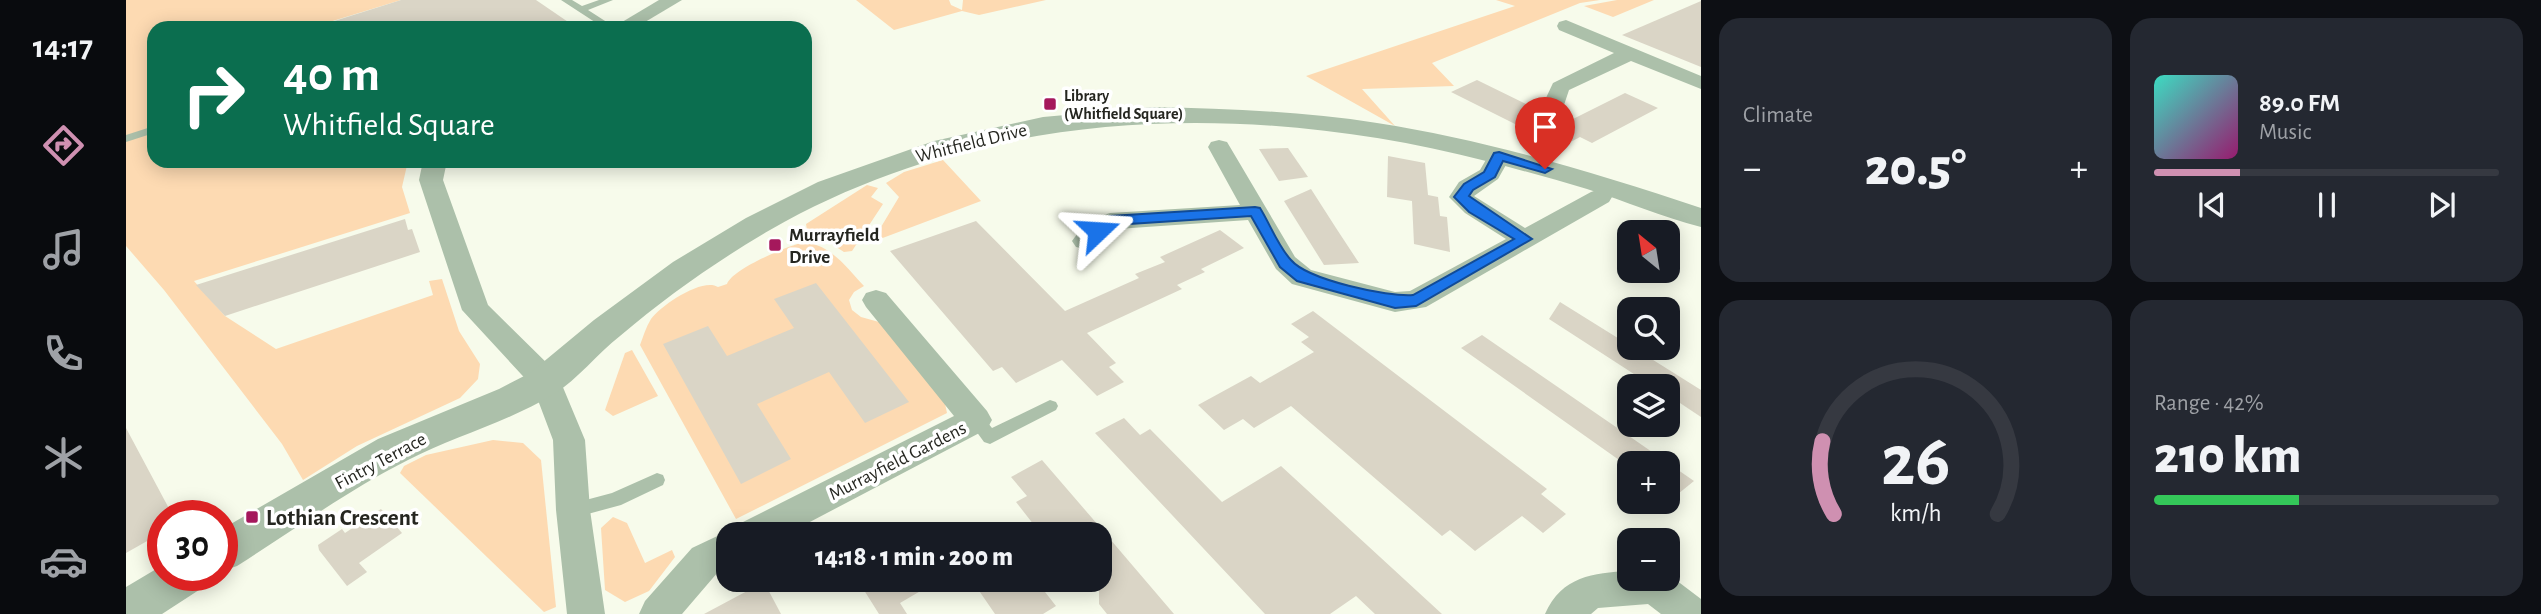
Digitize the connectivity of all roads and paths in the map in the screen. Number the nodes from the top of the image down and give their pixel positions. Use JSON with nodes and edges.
{"nodes":[{"id":1,"x":566,"y":0,"type":"edge"},
{"id":2,"x":608,"y":0,"type":"edge"},
{"id":3,"x":673,"y":0,"type":"edge"},
{"id":4,"x":587,"y":8,"type":"junction"},
{"id":5,"x":609,"y":21,"type":"edge"},
{"id":6,"x":631,"y":21,"type":"edge"},
{"id":7,"x":1566,"y":26,"type":"dead end"},
{"id":8,"x":1631,"y":53,"type":"junction"},
{"id":9,"x":1701,"y":82,"type":"edge"},
{"id":10,"x":1556,"y":100,"type":"dead end"},
{"id":11,"x":147,"y":132,"type":"edge"},
{"id":12,"x":126,"y":139,"type":"edge"},
{"id":13,"x":1219,"y":148,"type":"dead end"},
{"id":14,"x":1499,"y":156,"type":"junction"},
{"id":15,"x":434,"y":168,"type":"edge"},
{"id":16,"x":1601,"y":197,"type":"dead end"},
{"id":17,"x":1255,"y":212,"type":"junction"},
{"id":18,"x":1701,"y":218,"type":"edge"},
{"id":19,"x":1525,"y":239,"type":"junction"},
{"id":20,"x":1085,"y":242,"type":"dead end"},
{"id":21,"x":876,"y":300,"type":"dead end"},
{"id":22,"x":546,"y":382,"type":"junction"},
{"id":23,"x":1050,"y":406,"type":"dead end"},
{"id":24,"x":976,"y":420,"type":"junction"},
{"id":25,"x":657,"y":480,"type":"dead end"},
{"id":26,"x":573,"y":510,"type":"junction"},
{"id":27,"x":776,"y":522,"type":"edge"},
{"id":28,"x":238,"y":542,"type":"edge"},
{"id":29,"x":716,"y":554,"type":"edge"},
{"id":30,"x":160,"y":591,"type":"edge"},
{"id":31,"x":126,"y":612,"type":"edge"},
{"id":32,"x":586,"y":614,"type":"edge"},
{"id":33,"x":658,"y":614,"type":"edge"},
{"id":34,"x":1564,"y":614,"type":"edge"},
{"id":35,"x":1691,"y":614,"type":"edge"}],
"edges":[{"from":1,"to":4,"type":"lane"},
{"from":2,"to":4,"type":"lane"},
{"from":3,"to":6,"type":"street"},
{"from":4,"to":5,"type":"lane"},
{"from":7,"to":8,"type":"street"},
{"from":8,"to":9,"type":"street"},
{"from":8,"to":10,"type":"street"},
{"from":11,"to":12,"type":"lane"},
{"from":13,"to":17,"type":"street"},
{"from":14,"to":18,"type":"street","name":"Whitfield Drive"},
{"from":14,"to":19,"type":"street"},
{"from":14,"to":22,"type":"street","name":"Whitfield Drive"},
{"from":15,"to":22,"type":"street"},
{"from":16,"to":19,"type":"street"},
{"from":17,"to":19,"type":"street"},
{"from":17,"to":20,"type":"street"},
{"from":21,"to":24,"type":"street","name":"Murrayfield Gardens"},
{"from":22,"to":26,"type":"street"},
{"from":22,"to":28,"type":"street","name":"Fintry Terrace"},
{"from":23,"to":24,"type":"lane"},
{"from":24,"to":27,"type":"street","name":"Murrayfield Gardens"},
{"from":25,"to":26,"type":"lane"},
{"from":26,"to":32,"type":"street"},
{"from":29,"to":33,"type":"street"},
{"from":30,"to":31,"type":"street"},
{"from":34,"to":35,"type":"street"}]}
